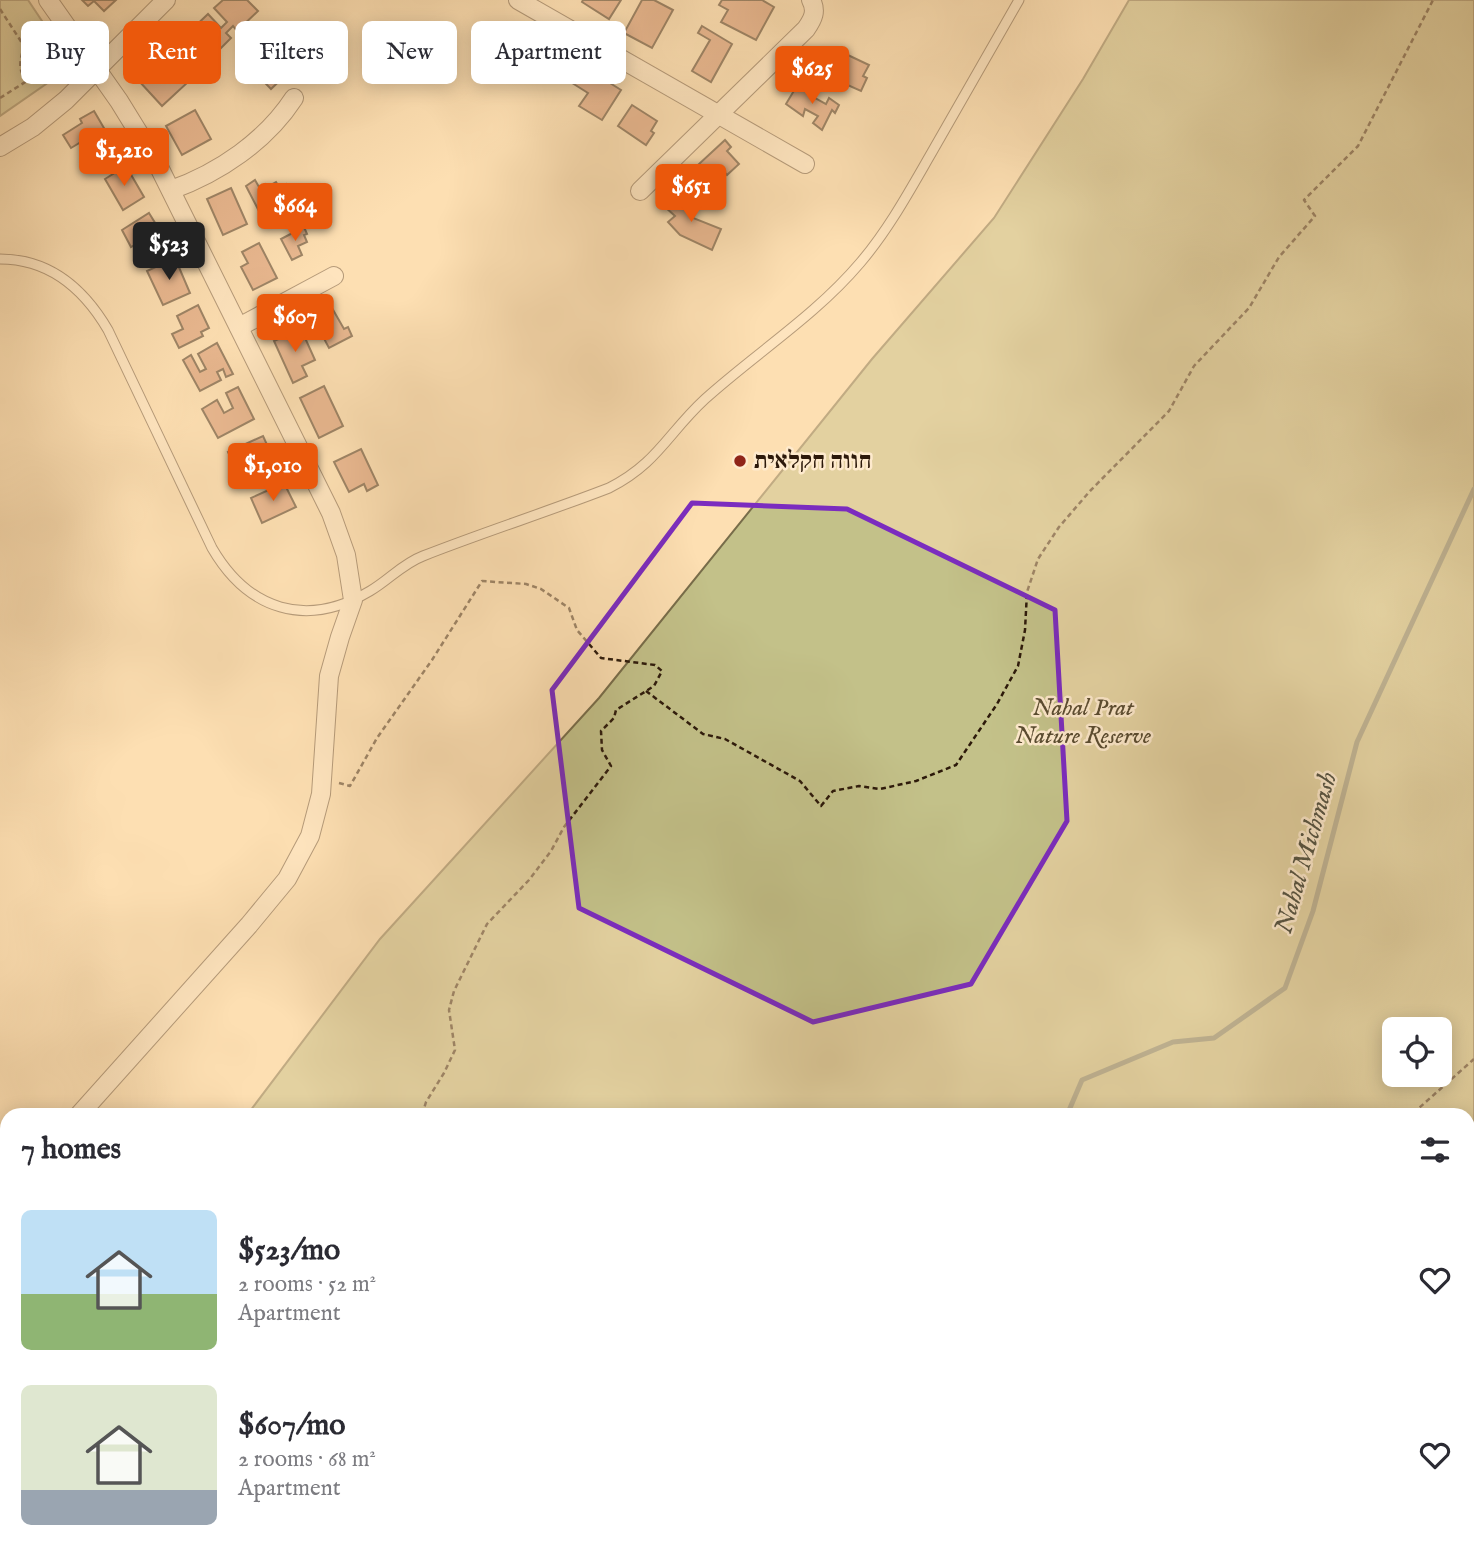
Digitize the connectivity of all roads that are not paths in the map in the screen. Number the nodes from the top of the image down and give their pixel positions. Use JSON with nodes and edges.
{"nodes":[{"id":1,"x":48,"y":0,"type":"edge"},
{"id":2,"x":166,"y":0,"type":"edge"},
{"id":3,"x":518,"y":0,"type":"edge"},
{"id":4,"x":811,"y":0,"type":"edge"},
{"id":5,"x":1019,"y":0,"type":"edge"},
{"id":6,"x":63,"y":21,"type":"edge"},
{"id":7,"x":109,"y":58,"type":"edge"},
{"id":8,"x":82,"y":84,"type":"edge"},
{"id":9,"x":107,"y":84,"type":"edge"},
{"id":10,"x":294,"y":98,"type":"dead end"},
{"id":11,"x":719,"y":115,"type":"junction"},
{"id":12,"x":0,"y":147,"type":"edge"},
{"id":13,"x":805,"y":164,"type":"dead end"},
{"id":14,"x":171,"y":190,"type":"junction"},
{"id":15,"x":640,"y":191,"type":"dead end"},
{"id":16,"x":0,"y":259,"type":"edge"},
{"id":17,"x":334,"y":276,"type":"dead end"},
{"id":18,"x":239,"y":327,"type":"junction"},
{"id":19,"x":354,"y":600,"type":"junction"},
{"id":20,"x":85,"y":1108,"type":"edge"}],
"edges":[{"from":1,"to":6,"type":"street"},
{"from":2,"to":7,"type":"street"},
{"from":3,"to":11,"type":"street"},
{"from":4,"to":11,"type":"street"},
{"from":5,"to":19,"type":"lane"},
{"from":8,"to":12,"type":"street"},
{"from":9,"to":14,"type":"street"},
{"from":10,"to":14,"type":"street"},
{"from":11,"to":13,"type":"street"},
{"from":11,"to":15,"type":"street"},
{"from":14,"to":18,"type":"street"},
{"from":16,"to":19,"type":"lane"},
{"from":17,"to":18,"type":"street"},
{"from":18,"to":19,"type":"street"},
{"from":19,"to":20,"type":"street"}]}
